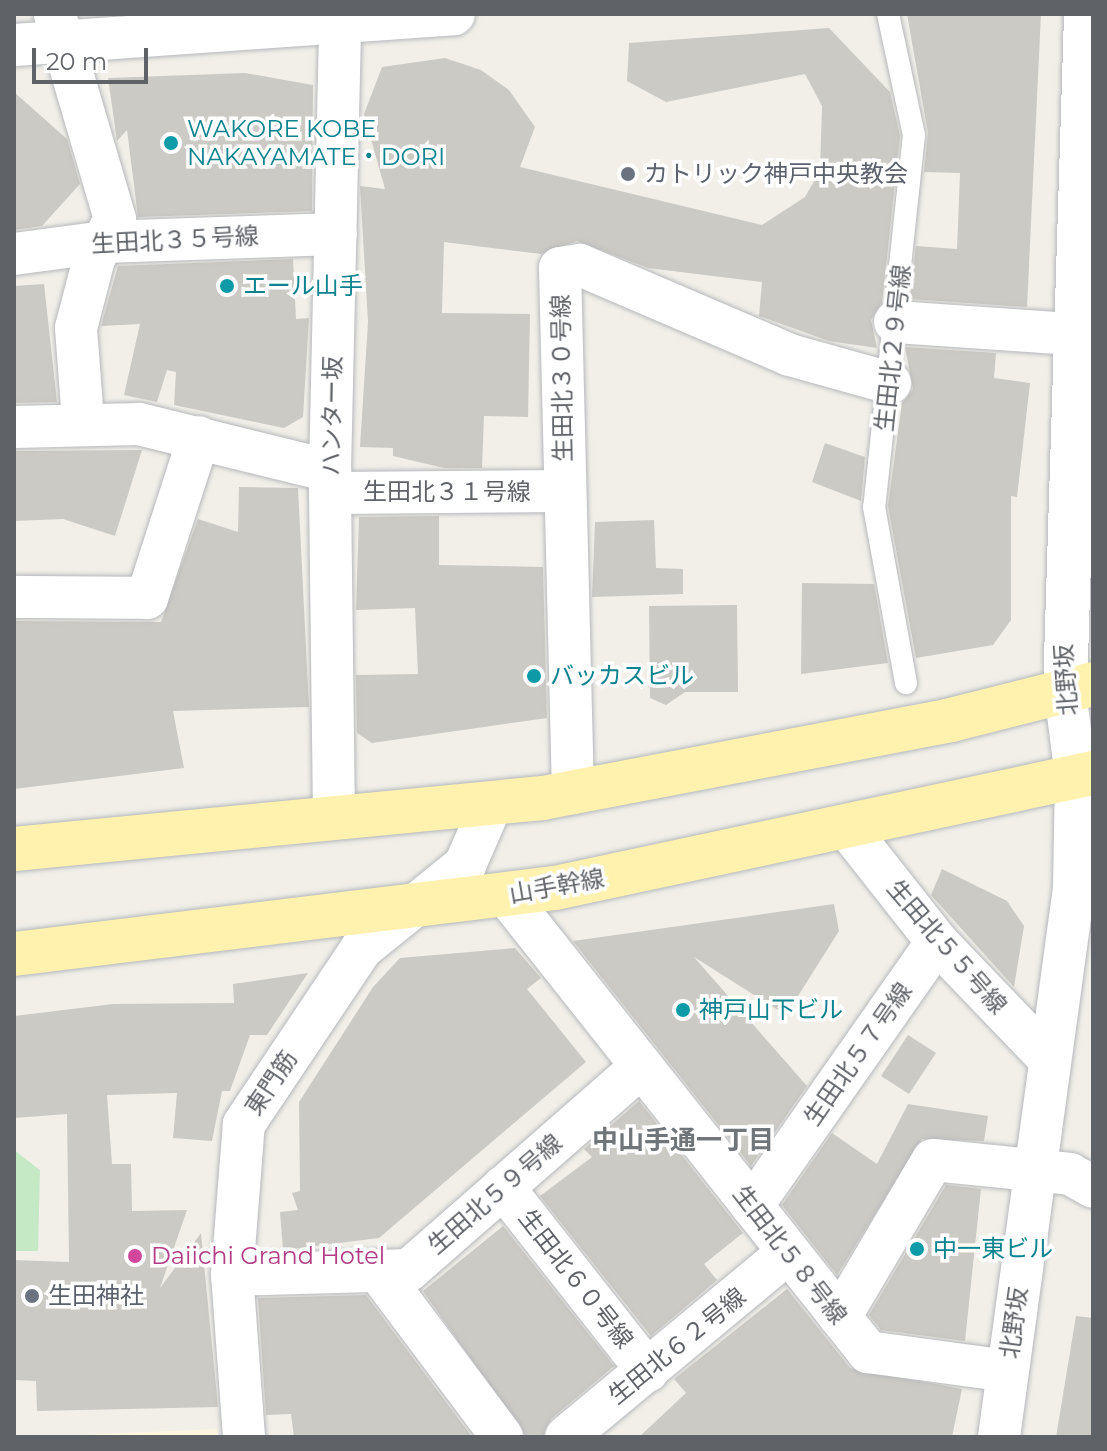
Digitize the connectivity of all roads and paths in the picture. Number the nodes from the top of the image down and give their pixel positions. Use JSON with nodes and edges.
{"nodes":[{"id":1,"x":454,"y":14,"type":"edge"},
{"id":2,"x":888,"y":14,"type":"edge"},
{"id":3,"x":1086,"y":14,"type":"edge"},
{"id":4,"x":340,"y":18,"type":"edge"},
{"id":5,"x":57,"y":28,"type":"edge"},
{"id":6,"x":14,"y":45,"type":"edge"},
{"id":7,"x":336,"y":234,"type":"junction"},
{"id":8,"x":104,"y":242,"type":"junction"},
{"id":9,"x":14,"y":254,"type":"edge"},
{"id":10,"x":895,"y":322,"type":"junction"},
{"id":11,"x":1071,"y":334,"type":"junction"},
{"id":12,"x":890,"y":383,"type":"junction"},
{"id":13,"x":83,"y":422,"type":"junction"},
{"id":14,"x":14,"y":427,"type":"edge"},
{"id":15,"x":199,"y":437,"type":"junction"},
{"id":16,"x":330,"y":482,"type":"junction"},
{"id":17,"x":565,"y":491,"type":"junction"},
{"id":18,"x":14,"y":597,"type":"edge"},
{"id":19,"x":906,"y":683,"type":"dead end"},
{"id":20,"x":1079,"y":687,"type":"edge"},
{"id":21,"x":1084,"y":775,"type":"edge"},
{"id":22,"x":573,"y":793,"type":"junction"},
{"id":23,"x":492,"y":803,"type":"junction"},
{"id":24,"x":334,"y":818,"type":"junction"},
{"id":25,"x":849,"y":830,"type":"junction"},
{"id":26,"x":14,"y":849,"type":"edge"},
{"id":27,"x":1084,"y":893,"type":"edge"},
{"id":28,"x":507,"y":896,"type":"junction"},
{"id":29,"x":423,"y":904,"type":"junction"},
{"id":30,"x":937,"y":942,"type":"junction"},
{"id":31,"x":14,"y":954,"type":"edge"},
{"id":32,"x":1050,"y":1060,"type":"junction"},
{"id":33,"x":641,"y":1067,"type":"junction"},
{"id":34,"x":1035,"y":1171,"type":"junction"},
{"id":35,"x":503,"y":1187,"type":"junction"},
{"id":36,"x":1093,"y":1187,"type":"edge"},
{"id":37,"x":752,"y":1206,"type":"junction"},
{"id":38,"x":788,"y":1253,"type":"junction"},
{"id":39,"x":378,"y":1271,"type":"junction"},
{"id":40,"x":232,"y":1275,"type":"junction"},
{"id":41,"x":840,"y":1317,"type":"junction"},
{"id":42,"x":648,"y":1371,"type":"junction"},
{"id":43,"x":1008,"y":1371,"type":"junction"},
{"id":44,"x":244,"y":1437,"type":"edge"},
{"id":45,"x":502,"y":1437,"type":"edge"},
{"id":46,"x":566,"y":1437,"type":"edge"},
{"id":47,"x":999,"y":1437,"type":"edge"}],
"edges":[{"from":1,"to":4,"type":"street"},
{"from":2,"to":10,"type":"lane","name":"生田北２９号線"},
{"from":3,"to":11,"type":"street","name":"北野坂"},
{"from":4,"to":5,"type":"street"},
{"from":4,"to":7,"type":"street","name":"ハンター坂"},
{"from":5,"to":6,"type":"street"},
{"from":5,"to":8,"type":"street"},
{"from":7,"to":8,"type":"street","name":"生田北３５号線"},
{"from":7,"to":16,"type":"street","name":"ハンター坂"},
{"from":8,"to":9,"type":"street","name":"生田北３５号線"},
{"from":8,"to":13,"type":"street"},
{"from":10,"to":11,"type":"street"},
{"from":10,"to":12,"type":"lane","name":"生田北２９号線"},
{"from":11,"to":20,"type":"street","name":"北野坂"},
{"from":12,"to":17,"type":"street","name":"生田北３０号線"},
{"from":12,"to":19,"type":"lane","name":"生田北２９号線"},
{"from":13,"to":14,"type":"street","name":"生田北３１号線"},
{"from":13,"to":15,"type":"street","name":"生田北３１号線"},
{"from":15,"to":16,"type":"street","name":"生田北３１号線"},
{"from":15,"to":18,"type":"street"},
{"from":16,"to":17,"type":"street","name":"生田北３１号線"},
{"from":16,"to":24,"type":"street","name":"ハンター坂"},
{"from":17,"to":22,"type":"street","name":"生田北３０号線"},
{"from":20,"to":21,"type":"street","name":"北野坂"},
{"from":20,"to":22,"type":"main road"},
{"from":21,"to":25,"type":"main road","name":"山手幹線"},
{"from":21,"to":27,"type":"street","name":"北野坂"},
{"from":22,"to":23,"type":"main road"},
{"from":23,"to":24,"type":"main road"},
{"from":23,"to":29,"type":"street","name":"東門筋"},
{"from":24,"to":26,"type":"main road"},
{"from":25,"to":28,"type":"main road","name":"山手幹線"},
{"from":25,"to":30,"type":"street","name":"生田北５５号線"},
{"from":27,"to":32,"type":"street","name":"北野坂"},
{"from":28,"to":29,"type":"main road","name":"山手幹線"},
{"from":28,"to":33,"type":"street","name":"生田北５８号線"},
{"from":29,"to":31,"type":"main road","name":"山手幹線"},
{"from":29,"to":40,"type":"street","name":"東門筋"},
{"from":30,"to":32,"type":"street","name":"生田北５５号線"},
{"from":30,"to":37,"type":"street","name":"生田北５７号線"},
{"from":32,"to":34,"type":"street","name":"北野坂"},
{"from":33,"to":35,"type":"street","name":"生田北５９号線"},
{"from":33,"to":37,"type":"street","name":"生田北５８号線"},
{"from":34,"to":36,"type":"street"},
{"from":34,"to":41,"type":"street"},
{"from":34,"to":43,"type":"street","name":"北野坂"},
{"from":35,"to":39,"type":"street","name":"生田北５９号線"},
{"from":35,"to":42,"type":"street","name":"生田北６０号線"},
{"from":37,"to":38,"type":"street","name":"生田北５８号線"},
{"from":38,"to":41,"type":"street","name":"生田北５８号線"},
{"from":38,"to":42,"type":"street","name":"生田北６２号線"},
{"from":39,"to":40,"type":"street","name":"生田北５９号線"},
{"from":39,"to":45,"type":"street"},
{"from":40,"to":44,"type":"street","name":"東門筋"},
{"from":41,"to":43,"type":"street","name":"生田北５８号線"},
{"from":42,"to":46,"type":"street","name":"生田北６２号線"},
{"from":43,"to":47,"type":"street","name":"北野坂"}]}
